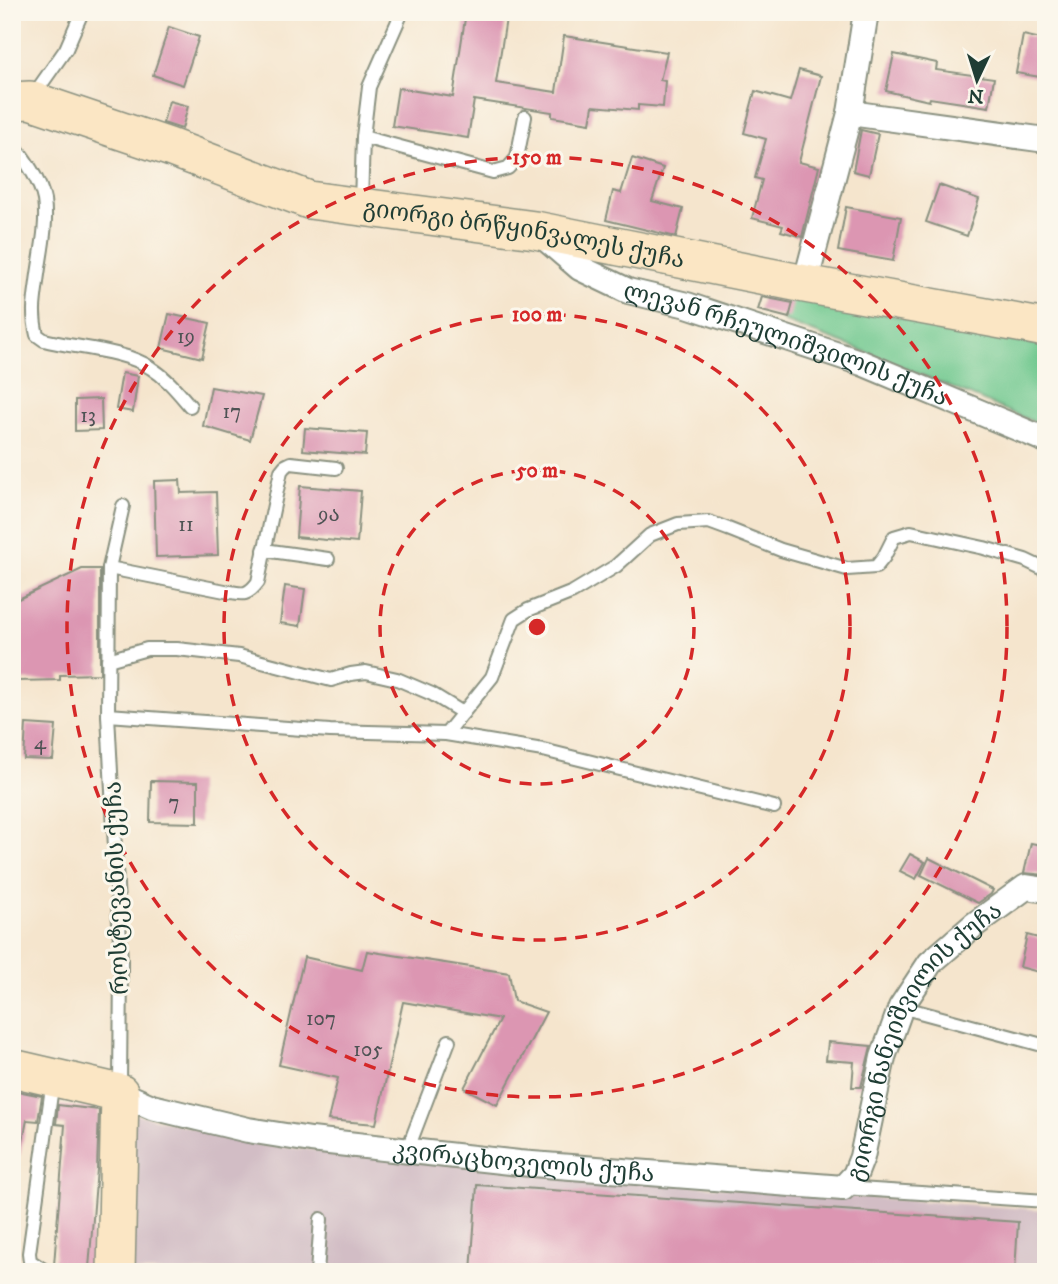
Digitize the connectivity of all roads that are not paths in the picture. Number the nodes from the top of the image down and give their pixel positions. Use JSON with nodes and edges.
{"nodes":[{"id":1,"x":82,"y":12,"type":"edge"},
{"id":2,"x":402,"y":12,"type":"edge"},
{"id":3,"x":866,"y":12,"type":"edge"},
{"id":4,"x":21,"y":100,"type":"edge"},
{"id":5,"x":850,"y":113,"type":"junction"},
{"id":6,"x":525,"y":117,"type":"dead end"},
{"id":7,"x":363,"y":137,"type":"junction"},
{"id":8,"x":1046,"y":140,"type":"edge"},
{"id":9,"x":12,"y":144,"type":"edge"},
{"id":10,"x":361,"y":208,"type":"junction"},
{"id":11,"x":535,"y":230,"type":"junction"},
{"id":12,"x":804,"y":284,"type":"junction"},
{"id":13,"x":1046,"y":328,"type":"edge"},
{"id":14,"x":190,"y":406,"type":"dead end"},
{"id":15,"x":1046,"y":440,"type":"edge"},
{"id":16,"x":336,"y":468,"type":"dead end"},
{"id":17,"x":123,"y":506,"type":"dead end"},
{"id":18,"x":264,"y":550,"type":"junction"},
{"id":19,"x":328,"y":559,"type":"dead end"},
{"id":20,"x":109,"y":568,"type":"junction"},
{"id":21,"x":1046,"y":570,"type":"edge"},
{"id":22,"x":108,"y":660,"type":"junction"},
{"id":23,"x":463,"y":713,"type":"junction"},
{"id":24,"x":108,"y":715,"type":"junction"},
{"id":25,"x":446,"y":734,"type":"junction"},
{"id":26,"x":774,"y":807,"type":"dead end"},
{"id":27,"x":1046,"y":890,"type":"edge"},
{"id":28,"x":901,"y":1007,"type":"junction"},
{"id":29,"x":449,"y":1041,"type":"dead end"},
{"id":30,"x":1046,"y":1046,"type":"edge"},
{"id":31,"x":12,"y":1068,"type":"edge"},
{"id":32,"x":53,"y":1077,"type":"junction"},
{"id":33,"x":120,"y":1093,"type":"junction"},
{"id":34,"x":407,"y":1151,"type":"junction"},
{"id":35,"x":843,"y":1188,"type":"junction"},
{"id":36,"x":1046,"y":1201,"type":"edge"},
{"id":37,"x":321,"y":1219,"type":"dead end"},
{"id":38,"x":47,"y":1272,"type":"edge"},
{"id":39,"x":116,"y":1272,"type":"edge"},
{"id":40,"x":317,"y":1272,"type":"edge"}],
"edges":[{"from":1,"to":4,"type":"lane"},
{"from":2,"to":7,"type":"lane"},
{"from":3,"to":5,"type":"street"},
{"from":4,"to":10,"type":"street","name":"გიორგი ბრწყინვალეს ქუჩა"},
{"from":5,"to":8,"type":"street"},
{"from":5,"to":12,"type":"street"},
{"from":6,"to":7,"type":"lane"},
{"from":7,"to":10,"type":"lane"},
{"from":9,"to":14,"type":"lane"},
{"from":10,"to":11,"type":"street","name":"გიორგი ბრწყინვალეს ქუჩა"},
{"from":11,"to":12,"type":"street","name":"გიორგი ბრწყინვალეს ქუჩა"},
{"from":11,"to":15,"type":"street","name":"ლევან რჩეულიშვილის ქუჩა"},
{"from":12,"to":13,"type":"street","name":"გიორგი ბრწყინვალეს ქუჩა"},
{"from":16,"to":18,"type":"lane"},
{"from":17,"to":20,"type":"lane","name":"როსტევანის ქუჩა"},
{"from":18,"to":19,"type":"lane"},
{"from":18,"to":20,"type":"lane"},
{"from":20,"to":22,"type":"lane","name":"როსტევანის ქუჩა"},
{"from":21,"to":23,"type":"lane"},
{"from":22,"to":23,"type":"lane"},
{"from":22,"to":24,"type":"lane","name":"როსტევანის ქუჩა"},
{"from":23,"to":25,"type":"lane"},
{"from":24,"to":25,"type":"lane"},
{"from":24,"to":33,"type":"lane","name":"როსტევანის ქუჩა"},
{"from":25,"to":26,"type":"lane"},
{"from":27,"to":28,"type":"street","name":"გიორგი ნანეიშვილის ქუჩა"},
{"from":28,"to":30,"type":"lane"},
{"from":28,"to":35,"type":"street","name":"გიორგი ნანეიშვილის ქუჩა"},
{"from":29,"to":34,"type":"lane"},
{"from":31,"to":32,"type":"street","name":"კვირაცხოველის ქუჩა"},
{"from":32,"to":33,"type":"street","name":"კვირაცხოველის ქუჩა"},
{"from":32,"to":38,"type":"lane"},
{"from":33,"to":34,"type":"street","name":"კვირაცხოველის ქუჩა"},
{"from":33,"to":39,"type":"street","name":"როსტევანის ქუჩა"},
{"from":34,"to":35,"type":"street","name":"კვირაცხოველის ქუჩა"},
{"from":35,"to":36,"type":"lane","name":"კვირაცხოველის ქუჩა"},
{"from":37,"to":40,"type":"lane"}]}
